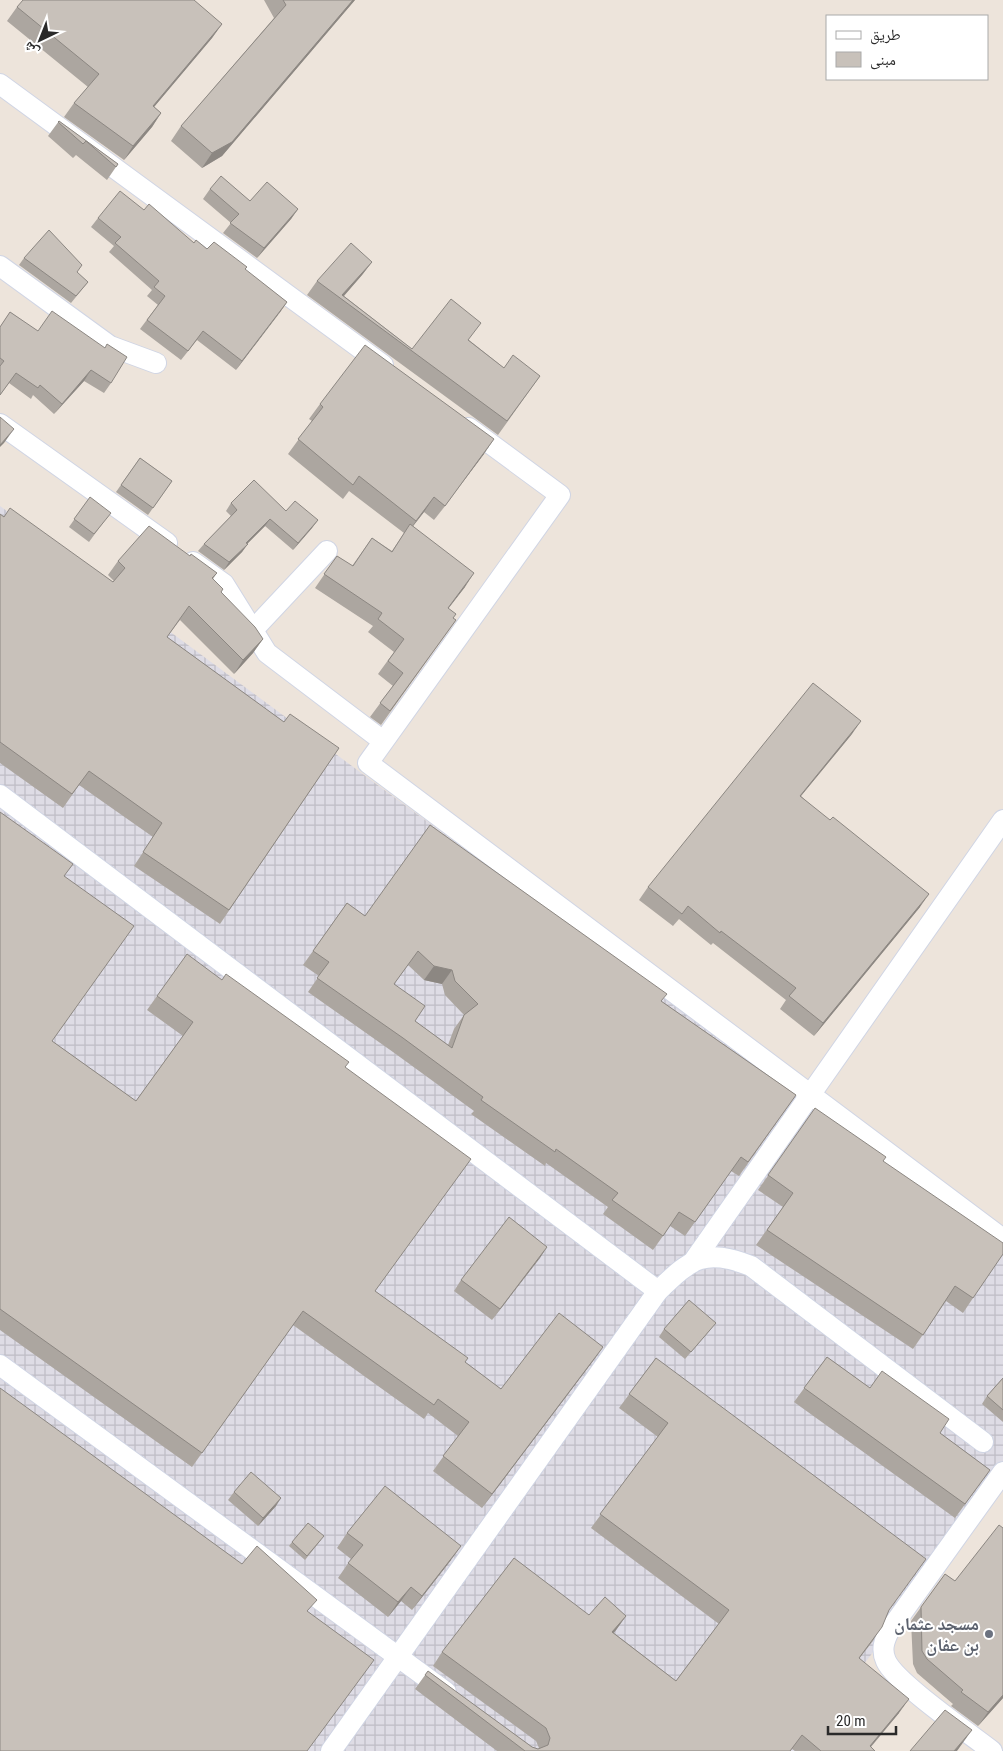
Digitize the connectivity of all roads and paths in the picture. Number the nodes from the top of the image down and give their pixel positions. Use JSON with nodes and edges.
{"nodes":[{"id":1,"x":0,"y":84,"type":"edge"},
{"id":2,"x":0,"y":266,"type":"edge"},
{"id":3,"x":156,"y":363,"type":"dead end"},
{"id":4,"x":400,"y":378,"type":"edge"},
{"id":5,"x":456,"y":419,"type":"edge"},
{"id":6,"x":0,"y":424,"type":"edge"},
{"id":7,"x":327,"y":551,"type":"dead end"},
{"id":8,"x":253,"y":630,"type":"junction"},
{"id":9,"x":383,"y":741,"type":"junction"},
{"id":10,"x":0,"y":795,"type":"edge"},
{"id":11,"x":1003,"y":820,"type":"edge"},
{"id":12,"x":810,"y":1094,"type":"junction"},
{"id":13,"x":1003,"y":1238,"type":"edge"},
{"id":14,"x":695,"y":1260,"type":"junction"},
{"id":15,"x":658,"y":1291,"type":"junction"},
{"id":16,"x":0,"y":1365,"type":"edge"},
{"id":17,"x":983,"y":1442,"type":"dead end"},
{"id":18,"x":1003,"y":1472,"type":"edge"},
{"id":19,"x":398,"y":1657,"type":"junction"},
{"id":20,"x":460,"y":1701,"type":"edge"},
{"id":21,"x":331,"y":1751,"type":"edge"},
{"id":22,"x":992,"y":1751,"type":"edge"}],
"edges":[{"from":1,"to":4,"type":"street"},
{"from":2,"to":3,"type":"street"},
{"from":5,"to":9,"type":"street"},
{"from":6,"to":8,"type":"street"},
{"from":7,"to":8,"type":"street"},
{"from":8,"to":9,"type":"street"},
{"from":9,"to":12,"type":"street"},
{"from":10,"to":15,"type":"street"},
{"from":11,"to":12,"type":"street"},
{"from":12,"to":13,"type":"street"},
{"from":12,"to":14,"type":"street"},
{"from":14,"to":15,"type":"street"},
{"from":14,"to":17,"type":"street"},
{"from":15,"to":19,"type":"street"},
{"from":16,"to":19,"type":"street"},
{"from":18,"to":22,"type":"street"},
{"from":19,"to":20,"type":"street"},
{"from":19,"to":21,"type":"street"}]}
